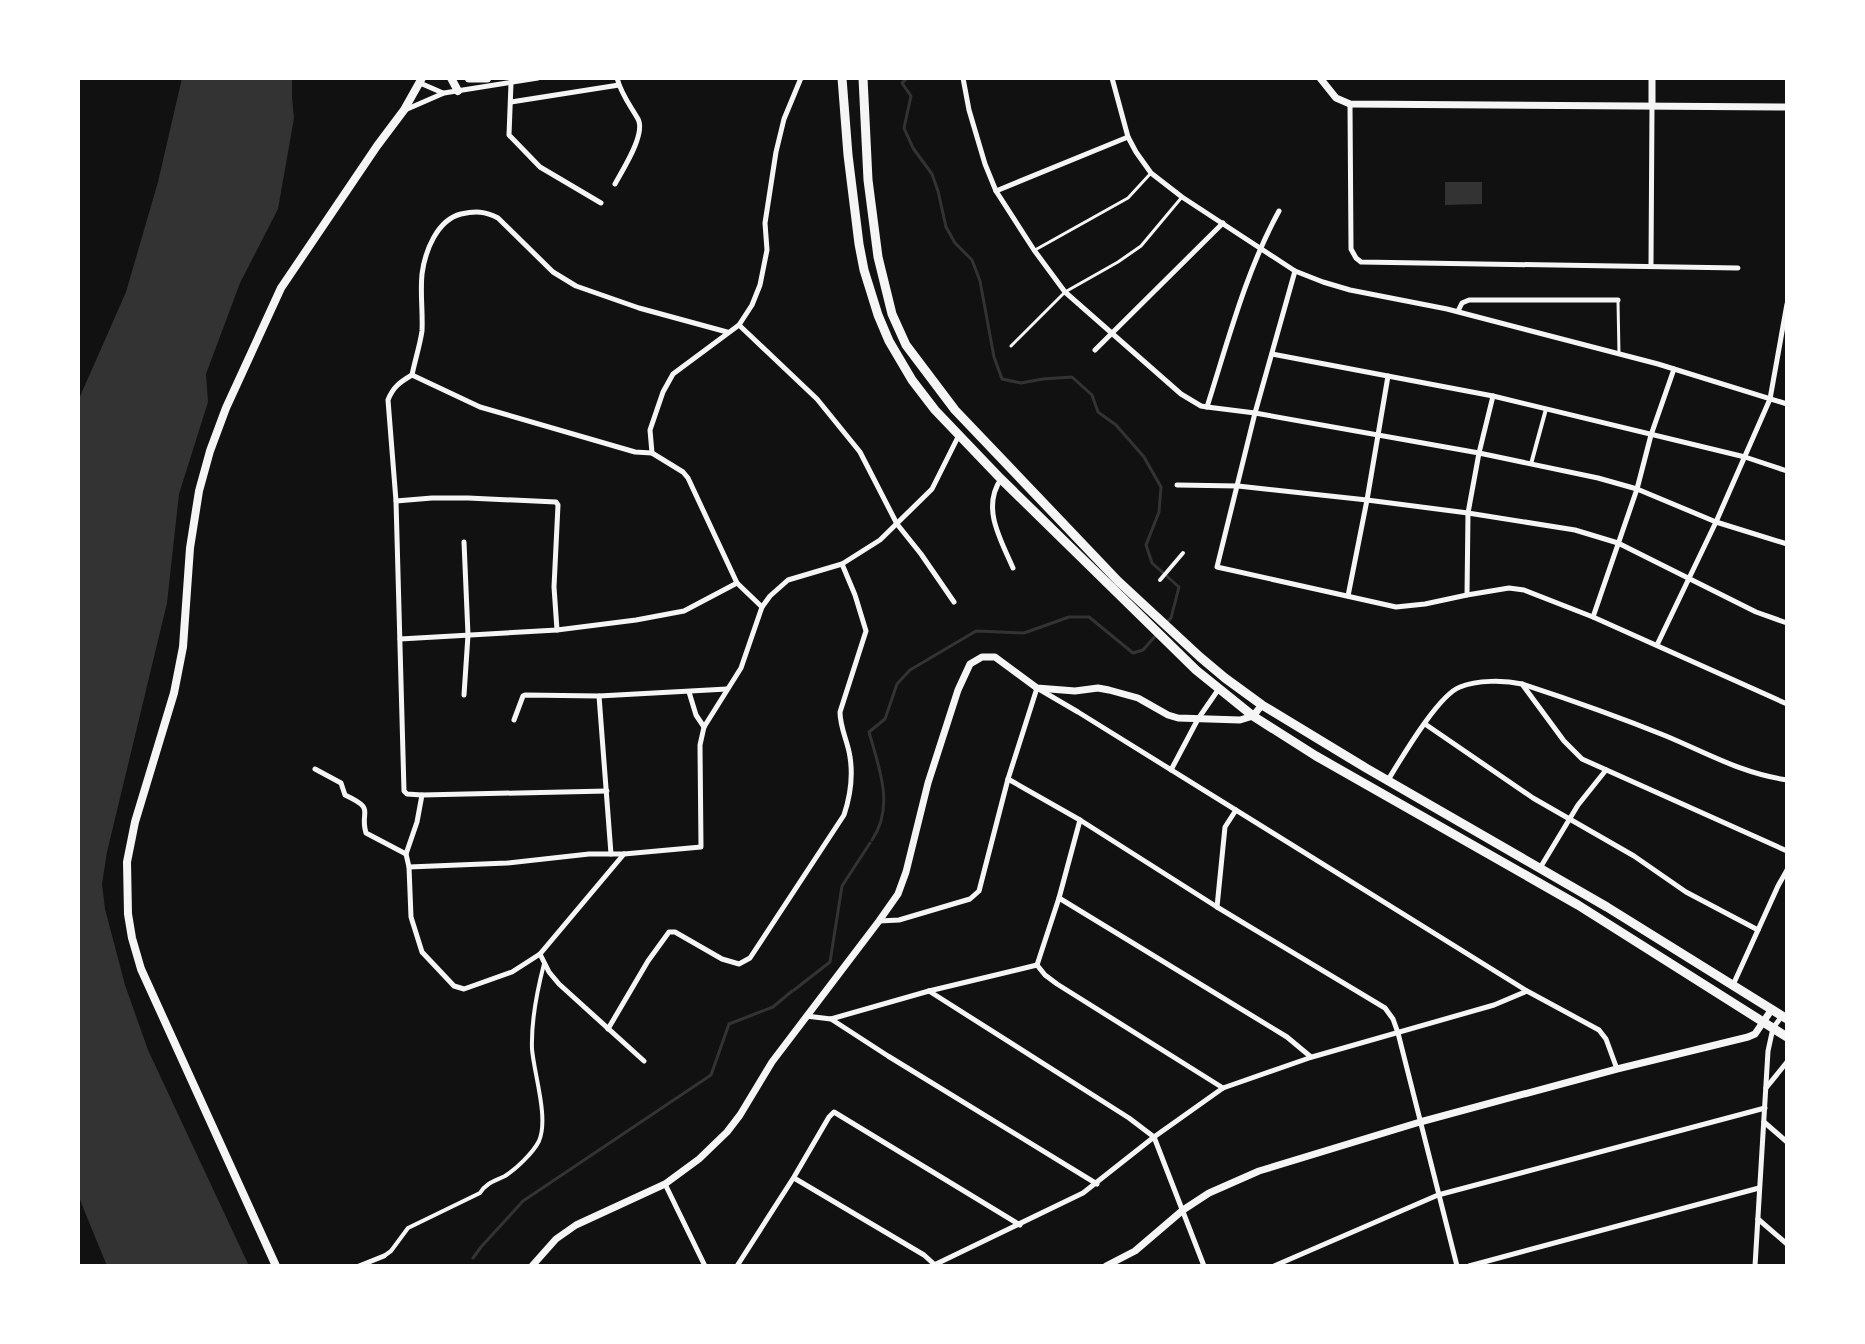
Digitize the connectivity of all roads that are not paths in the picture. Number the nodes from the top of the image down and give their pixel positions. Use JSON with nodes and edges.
{"nodes":[{"id":1,"x":451,"y":78,"type":"edge"},
{"id":2,"x":469,"y":78,"type":"edge"},
{"id":3,"x":487,"y":78,"type":"edge"},
{"id":4,"x":538,"y":78,"type":"edge"},
{"id":5,"x":801,"y":78,"type":"edge"},
{"id":6,"x":842,"y":78,"type":"edge"},
{"id":7,"x":863,"y":78,"type":"edge"},
{"id":8,"x":963,"y":78,"type":"edge"},
{"id":9,"x":1112,"y":78,"type":"edge"},
{"id":10,"x":1320,"y":78,"type":"edge"},
{"id":11,"x":1652,"y":78,"type":"edge"},
{"id":12,"x":421,"y":80,"type":"edge"},
{"id":13,"x":618,"y":81,"type":"edge"},
{"id":14,"x":511,"y":83,"type":"junction"},
{"id":15,"x":458,"y":91,"type":"junction"},
{"id":16,"x":444,"y":93,"type":"junction"},
{"id":17,"x":511,"y":102,"type":"junction"},
{"id":18,"x":1350,"y":104,"type":"junction"},
{"id":19,"x":1652,"y":106,"type":"junction"},
{"id":20,"x":864,"y":107,"type":"junction"},
{"id":21,"x":1787,"y":107,"type":"edge"},
{"id":22,"x":843,"y":108,"type":"junction"},
{"id":23,"x":404,"y":110,"type":"junction"},
{"id":24,"x":1128,"y":137,"type":"junction"},
{"id":25,"x":1151,"y":173,"type":"junction"},
{"id":26,"x":615,"y":184,"type":"dead end"},
{"id":27,"x":996,"y":191,"type":"junction"},
{"id":28,"x":1182,"y":197,"type":"junction"},
{"id":29,"x":601,"y":203,"type":"dead end"},
{"id":30,"x":1279,"y":211,"type":"dead end"},
{"id":31,"x":1223,"y":223,"type":"junction"},
{"id":32,"x":1261,"y":248,"type":"junction"},
{"id":33,"x":1034,"y":250,"type":"junction"},
{"id":34,"x":1651,"y":265,"type":"junction"},
{"id":35,"x":1738,"y":268,"type":"dead end"},
{"id":36,"x":1295,"y":271,"type":"junction"},
{"id":37,"x":1065,"y":292,"type":"junction"},
{"id":38,"x":1618,"y":300,"type":"joint"},
{"id":39,"x":1787,"y":304,"type":"edge"},
{"id":40,"x":1458,"y":311,"type":"junction"},
{"id":41,"x":739,"y":325,"type":"junction"},
{"id":42,"x":727,"y":332,"type":"junction"},
{"id":43,"x":1111,"y":332,"type":"junction"},
{"id":44,"x":1011,"y":346,"type":"dead end"},
{"id":45,"x":1095,"y":350,"type":"dead end"},
{"id":46,"x":1272,"y":354,"type":"junction"},
{"id":47,"x":1619,"y":354,"type":"junction"},
{"id":48,"x":1674,"y":369,"type":"junction"},
{"id":49,"x":412,"y":375,"type":"junction"},
{"id":50,"x":1388,"y":376,"type":"junction"},
{"id":51,"x":1493,"y":396,"type":"junction"},
{"id":52,"x":1770,"y":399,"type":"junction"},
{"id":53,"x":1787,"y":404,"type":"edge"},
{"id":54,"x":1207,"y":407,"type":"junction"},
{"id":55,"x":1546,"y":409,"type":"junction"},
{"id":56,"x":1255,"y":413,"type":"junction"},
{"id":57,"x":960,"y":435,"type":"junction"},
{"id":58,"x":1651,"y":435,"type":"junction"},
{"id":59,"x":1377,"y":436,"type":"junction"},
{"id":60,"x":652,"y":453,"type":"junction"},
{"id":61,"x":1479,"y":453,"type":"junction"},
{"id":62,"x":1745,"y":457,"type":"junction"},
{"id":63,"x":1531,"y":464,"type":"junction"},
{"id":64,"x":1787,"y":471,"type":"edge"},
{"id":65,"x":1001,"y":479,"type":"junction"},
{"id":66,"x":1177,"y":485,"type":"dead end"},
{"id":67,"x":1238,"y":486,"type":"junction"},
{"id":68,"x":1637,"y":489,"type":"junction"},
{"id":69,"x":1367,"y":500,"type":"junction"},
{"id":70,"x":396,"y":501,"type":"junction"},
{"id":71,"x":1468,"y":513,"type":"junction"},
{"id":72,"x":1716,"y":522,"type":"junction"},
{"id":73,"x":897,"y":524,"type":"junction"},
{"id":74,"x":464,"y":542,"type":"dead end"},
{"id":75,"x":1618,"y":543,"type":"junction"},
{"id":76,"x":1787,"y":544,"type":"edge"},
{"id":77,"x":1183,"y":553,"type":"dead end"},
{"id":78,"x":842,"y":564,"type":"junction"},
{"id":79,"x":1013,"y":568,"type":"dead end"},
{"id":80,"x":1690,"y":578,"type":"junction"},
{"id":81,"x":1160,"y":579,"type":"dead end"},
{"id":82,"x":737,"y":583,"type":"junction"},
{"id":83,"x":1467,"y":595,"type":"junction"},
{"id":84,"x":1348,"y":596,"type":"junction"},
{"id":85,"x":954,"y":602,"type":"dead end"},
{"id":86,"x":762,"y":607,"type":"junction"},
{"id":87,"x":1593,"y":617,"type":"junction"},
{"id":88,"x":1787,"y":623,"type":"edge"},
{"id":89,"x":557,"y":630,"type":"junction"},
{"id":90,"x":468,"y":635,"type":"junction"},
{"id":91,"x":400,"y":639,"type":"junction"},
{"id":92,"x":1657,"y":645,"type":"junction"},
{"id":93,"x":1522,"y":684,"type":"junction"},
{"id":94,"x":1037,"y":688,"type":"junction"},
{"id":95,"x":728,"y":689,"type":"junction"},
{"id":96,"x":1218,"y":690,"type":"junction"},
{"id":97,"x":689,"y":692,"type":"junction"},
{"id":98,"x":464,"y":695,"type":"dead end"},
{"id":99,"x":599,"y":696,"type":"junction"},
{"id":100,"x":1787,"y":704,"type":"edge"},
{"id":101,"x":1262,"y":705,"type":"junction"},
{"id":102,"x":1253,"y":716,"type":"junction"},
{"id":103,"x":1198,"y":719,"type":"junction"},
{"id":104,"x":514,"y":720,"type":"dead end"},
{"id":105,"x":1425,"y":724,"type":"junction"},
{"id":106,"x":704,"y":727,"type":"junction"},
{"id":107,"x":315,"y":769,"type":"dead end"},
{"id":108,"x":1171,"y":770,"type":"junction"},
{"id":109,"x":1606,"y":770,"type":"junction"},
{"id":110,"x":1008,"y":779,"type":"junction"},
{"id":111,"x":1388,"y":780,"type":"junction"},
{"id":112,"x":1787,"y":780,"type":"edge"},
{"id":113,"x":607,"y":791,"type":"junction"},
{"id":114,"x":422,"y":795,"type":"junction"},
{"id":115,"x":1236,"y":810,"type":"junction"},
{"id":116,"x":1569,"y":819,"type":"junction"},
{"id":117,"x":1080,"y":820,"type":"junction"},
{"id":118,"x":1787,"y":851,"type":"edge"},
{"id":119,"x":406,"y":854,"type":"junction"},
{"id":120,"x":611,"y":854,"type":"junction"},
{"id":121,"x":624,"y":854,"type":"junction"},
{"id":122,"x":409,"y":867,"type":"junction"},
{"id":123,"x":1540,"y":868,"type":"junction"},
{"id":124,"x":1787,"y":870,"type":"edge"},
{"id":125,"x":1059,"y":898,"type":"junction"},
{"id":126,"x":1217,"y":907,"type":"junction"},
{"id":127,"x":879,"y":921,"type":"junction"},
{"id":128,"x":1758,"y":930,"type":"junction"},
{"id":129,"x":540,"y":954,"type":"junction"},
{"id":130,"x":544,"y":964,"type":"junction"},
{"id":131,"x":1037,"y":965,"type":"junction"},
{"id":132,"x":1733,"y":985,"type":"junction"},
{"id":133,"x":929,"y":991,"type":"junction"},
{"id":134,"x":1527,"y":991,"type":"junction"},
{"id":135,"x":1772,"y":1009,"type":"junction"},
{"id":136,"x":806,"y":1016,"type":"junction"},
{"id":137,"x":1784,"y":1017,"type":"edge"},
{"id":138,"x":831,"y":1019,"type":"junction"},
{"id":139,"x":1764,"y":1022,"type":"junction"},
{"id":140,"x":1773,"y":1028,"type":"junction"},
{"id":141,"x":608,"y":1029,"type":"junction"},
{"id":142,"x":1398,"y":1033,"type":"junction"},
{"id":143,"x":1787,"y":1037,"type":"edge"},
{"id":144,"x":1312,"y":1057,"type":"junction"},
{"id":145,"x":644,"y":1061,"type":"dead end"},
{"id":146,"x":1787,"y":1062,"type":"edge"},
{"id":147,"x":1617,"y":1069,"type":"junction"},
{"id":148,"x":1223,"y":1088,"type":"junction"},
{"id":149,"x":1766,"y":1089,"type":"junction"},
{"id":150,"x":1765,"y":1108,"type":"junction"},
{"id":151,"x":1420,"y":1122,"type":"junction"},
{"id":152,"x":1764,"y":1122,"type":"junction"},
{"id":153,"x":1154,"y":1137,"type":"junction"},
{"id":154,"x":1787,"y":1142,"type":"edge"},
{"id":155,"x":794,"y":1177,"type":"junction"},
{"id":156,"x":665,"y":1184,"type":"junction"},
{"id":157,"x":1097,"y":1184,"type":"junction"},
{"id":158,"x":1759,"y":1188,"type":"junction"},
{"id":159,"x":1438,"y":1195,"type":"junction"},
{"id":160,"x":1183,"y":1210,"type":"junction"},
{"id":161,"x":1758,"y":1219,"type":"junction"},
{"id":162,"x":1020,"y":1225,"type":"junction"},
{"id":163,"x":1787,"y":1244,"type":"edge"},
{"id":164,"x":384,"y":1256,"type":"joint"},
{"id":165,"x":1289,"y":1263,"type":"edge"},
{"id":166,"x":276,"y":1266,"type":"edge"},
{"id":167,"x":359,"y":1266,"type":"edge"},
{"id":168,"x":532,"y":1266,"type":"edge"},
{"id":169,"x":705,"y":1266,"type":"edge"},
{"id":170,"x":737,"y":1266,"type":"edge"},
{"id":171,"x":934,"y":1266,"type":"edge"},
{"id":172,"x":1106,"y":1266,"type":"edge"},
{"id":173,"x":1204,"y":1266,"type":"edge"},
{"id":174,"x":1274,"y":1266,"type":"edge"},
{"id":175,"x":1457,"y":1266,"type":"edge"},
{"id":176,"x":1469,"y":1266,"type":"edge"},
{"id":177,"x":1755,"y":1266,"type":"edge"}],
"edges":[{"from":1,"to":15,"type":"main road"},
{"from":2,"to":3,"type":"main road"},
{"from":4,"to":14,"type":"street"},
{"from":5,"to":41,"type":"street"},
{"from":6,"to":22,"type":"main road"},
{"from":7,"to":20,"type":"main road"},
{"from":8,"to":27,"type":"street"},
{"from":9,"to":24,"type":"street"},
{"from":10,"to":18,"type":"street"},
{"from":11,"to":19,"type":"street"},
{"from":12,"to":16,"type":"street"},
{"from":12,"to":23,"type":"main road"},
{"from":13,"to":17,"type":"street"},
{"from":13,"to":26,"type":"street"},
{"from":14,"to":15,"type":"street"},
{"from":14,"to":17,"type":"street"},
{"from":15,"to":16,"type":"street"},
{"from":16,"to":23,"type":"street"},
{"from":17,"to":29,"type":"street"},
{"from":18,"to":19,"type":"street"},
{"from":18,"to":34,"type":"street"},
{"from":19,"to":21,"type":"street"},
{"from":19,"to":34,"type":"street"},
{"from":20,"to":22,"type":"main road"},
{"from":20,"to":101,"type":"main road"},
{"from":22,"to":57,"type":"main road"},
{"from":23,"to":166,"type":"main road"},
{"from":24,"to":25,"type":"street"},
{"from":24,"to":27,"type":"street"},
{"from":25,"to":28,"type":"street"},
{"from":25,"to":33,"type":"lane"},
{"from":27,"to":33,"type":"street"},
{"from":28,"to":31,"type":"street"},
{"from":28,"to":37,"type":"lane"},
{"from":30,"to":32,"type":"street"},
{"from":31,"to":32,"type":"street"},
{"from":31,"to":43,"type":"street"},
{"from":32,"to":36,"type":"street"},
{"from":32,"to":54,"type":"street"},
{"from":33,"to":37,"type":"street"},
{"from":34,"to":35,"type":"street"},
{"from":36,"to":40,"type":"street"},
{"from":36,"to":46,"type":"street"},
{"from":37,"to":43,"type":"street"},
{"from":37,"to":44,"type":"lane"},
{"from":38,"to":40,"type":"street"},
{"from":38,"to":47,"type":"lane"},
{"from":39,"to":52,"type":"street"},
{"from":40,"to":47,"type":"street"},
{"from":41,"to":42,"type":"street"},
{"from":41,"to":73,"type":"street"},
{"from":42,"to":49,"type":"street"},
{"from":42,"to":60,"type":"street"},
{"from":43,"to":45,"type":"street"},
{"from":43,"to":54,"type":"street"},
{"from":46,"to":50,"type":"street"},
{"from":46,"to":56,"type":"street"},
{"from":47,"to":48,"type":"street"},
{"from":48,"to":52,"type":"street"},
{"from":48,"to":58,"type":"street"},
{"from":49,"to":60,"type":"street"},
{"from":49,"to":70,"type":"street"},
{"from":50,"to":51,"type":"street"},
{"from":50,"to":59,"type":"street"},
{"from":51,"to":55,"type":"street"},
{"from":51,"to":61,"type":"street"},
{"from":52,"to":53,"type":"street"},
{"from":52,"to":62,"type":"street"},
{"from":54,"to":56,"type":"street"},
{"from":55,"to":58,"type":"street"},
{"from":55,"to":63,"type":"street"},
{"from":56,"to":59,"type":"street"},
{"from":56,"to":67,"type":"street"},
{"from":57,"to":65,"type":"main road"},
{"from":57,"to":73,"type":"street"},
{"from":58,"to":62,"type":"street"},
{"from":58,"to":68,"type":"street"},
{"from":59,"to":61,"type":"street"},
{"from":59,"to":69,"type":"street"},
{"from":60,"to":82,"type":"street"},
{"from":61,"to":63,"type":"street"},
{"from":61,"to":71,"type":"street"},
{"from":62,"to":64,"type":"street"},
{"from":62,"to":72,"type":"street"},
{"from":63,"to":68,"type":"street"},
{"from":65,"to":79,"type":"street"},
{"from":65,"to":96,"type":"main road"},
{"from":66,"to":67,"type":"street"},
{"from":67,"to":69,"type":"street"},
{"from":67,"to":84,"type":"street"},
{"from":68,"to":72,"type":"street"},
{"from":68,"to":75,"type":"street"},
{"from":69,"to":71,"type":"street"},
{"from":69,"to":84,"type":"street"},
{"from":70,"to":89,"type":"street"},
{"from":70,"to":91,"type":"street"},
{"from":71,"to":75,"type":"street"},
{"from":71,"to":83,"type":"street"},
{"from":72,"to":76,"type":"street"},
{"from":72,"to":80,"type":"street"},
{"from":73,"to":78,"type":"street"},
{"from":73,"to":85,"type":"street"},
{"from":74,"to":90,"type":"street"},
{"from":75,"to":80,"type":"street"},
{"from":75,"to":87,"type":"street"},
{"from":77,"to":81,"type":"street"},
{"from":78,"to":86,"type":"street"},
{"from":78,"to":141,"type":"street"},
{"from":80,"to":88,"type":"street"},
{"from":80,"to":92,"type":"street"},
{"from":82,"to":86,"type":"street"},
{"from":82,"to":89,"type":"street"},
{"from":83,"to":84,"type":"street"},
{"from":83,"to":87,"type":"street"},
{"from":86,"to":95,"type":"street"},
{"from":87,"to":92,"type":"street"},
{"from":89,"to":90,"type":"street"},
{"from":90,"to":91,"type":"street"},
{"from":90,"to":98,"type":"street"},
{"from":91,"to":114,"type":"street"},
{"from":92,"to":100,"type":"street"},
{"from":93,"to":105,"type":"street"},
{"from":93,"to":109,"type":"street"},
{"from":93,"to":112,"type":"street"},
{"from":94,"to":103,"type":"street"},
{"from":94,"to":108,"type":"street"},
{"from":94,"to":110,"type":"street"},
{"from":94,"to":127,"type":"street"},
{"from":95,"to":97,"type":"street"},
{"from":95,"to":106,"type":"street"},
{"from":96,"to":102,"type":"main road"},
{"from":96,"to":103,"type":"street"},
{"from":97,"to":99,"type":"street"},
{"from":97,"to":106,"type":"street"},
{"from":99,"to":104,"type":"street"},
{"from":99,"to":113,"type":"street"},
{"from":101,"to":102,"type":"street"},
{"from":101,"to":111,"type":"main road"},
{"from":102,"to":103,"type":"street"},
{"from":102,"to":139,"type":"main road"},
{"from":103,"to":108,"type":"street"},
{"from":105,"to":111,"type":"street"},
{"from":105,"to":116,"type":"street"},
{"from":106,"to":121,"type":"street"},
{"from":107,"to":119,"type":"street"},
{"from":108,"to":115,"type":"street"},
{"from":109,"to":116,"type":"street"},
{"from":109,"to":118,"type":"street"},
{"from":110,"to":117,"type":"street"},
{"from":110,"to":127,"type":"street"},
{"from":111,"to":123,"type":"main road"},
{"from":113,"to":114,"type":"street"},
{"from":113,"to":120,"type":"street"},
{"from":114,"to":119,"type":"street"},
{"from":115,"to":126,"type":"street"},
{"from":115,"to":134,"type":"street"},
{"from":116,"to":123,"type":"street"},
{"from":116,"to":128,"type":"street"},
{"from":117,"to":125,"type":"street"},
{"from":117,"to":126,"type":"street"},
{"from":119,"to":122,"type":"street"},
{"from":120,"to":121,"type":"street"},
{"from":120,"to":122,"type":"street"},
{"from":121,"to":129,"type":"street"},
{"from":122,"to":129,"type":"street"},
{"from":123,"to":132,"type":"main road"},
{"from":124,"to":128,"type":"street"},
{"from":125,"to":131,"type":"street"},
{"from":125,"to":144,"type":"street"},
{"from":126,"to":142,"type":"street"},
{"from":127,"to":136,"type":"street"},
{"from":128,"to":132,"type":"street"},
{"from":129,"to":130,"type":"street"},
{"from":130,"to":141,"type":"street"},
{"from":130,"to":164,"type":"street"},
{"from":131,"to":133,"type":"street"},
{"from":131,"to":148,"type":"street"},
{"from":132,"to":135,"type":"main road"},
{"from":133,"to":138,"type":"street"},
{"from":133,"to":153,"type":"street"},
{"from":134,"to":142,"type":"street"},
{"from":134,"to":147,"type":"street"},
{"from":135,"to":137,"type":"main road"},
{"from":135,"to":139,"type":"street"},
{"from":136,"to":138,"type":"street"},
{"from":136,"to":156,"type":"street"},
{"from":137,"to":140,"type":"street"},
{"from":138,"to":157,"type":"street"},
{"from":139,"to":140,"type":"main road"},
{"from":139,"to":147,"type":"street"},
{"from":140,"to":143,"type":"main road"},
{"from":140,"to":149,"type":"street"},
{"from":141,"to":145,"type":"street"},
{"from":142,"to":144,"type":"street"},
{"from":142,"to":151,"type":"street"},
{"from":144,"to":148,"type":"street"},
{"from":146,"to":149,"type":"street"},
{"from":147,"to":151,"type":"street"},
{"from":148,"to":153,"type":"street"},
{"from":149,"to":150,"type":"street"},
{"from":150,"to":152,"type":"street"},
{"from":150,"to":159,"type":"street"},
{"from":151,"to":159,"type":"street"},
{"from":151,"to":160,"type":"street"},
{"from":152,"to":154,"type":"street"},
{"from":152,"to":158,"type":"street"},
{"from":153,"to":157,"type":"street"},
{"from":153,"to":160,"type":"street"},
{"from":155,"to":162,"type":"street"},
{"from":155,"to":170,"type":"street"},
{"from":155,"to":171,"type":"street"},
{"from":156,"to":168,"type":"street"},
{"from":156,"to":169,"type":"street"},
{"from":157,"to":162,"type":"street"},
{"from":158,"to":161,"type":"street"},
{"from":158,"to":176,"type":"street"},
{"from":159,"to":165,"type":"street"},
{"from":159,"to":175,"type":"street"},
{"from":160,"to":172,"type":"street"},
{"from":160,"to":173,"type":"street"},
{"from":161,"to":163,"type":"street"},
{"from":161,"to":177,"type":"street"},
{"from":162,"to":171,"type":"street"},
{"from":164,"to":167,"type":"street"},
{"from":165,"to":174,"type":"street"}]}
